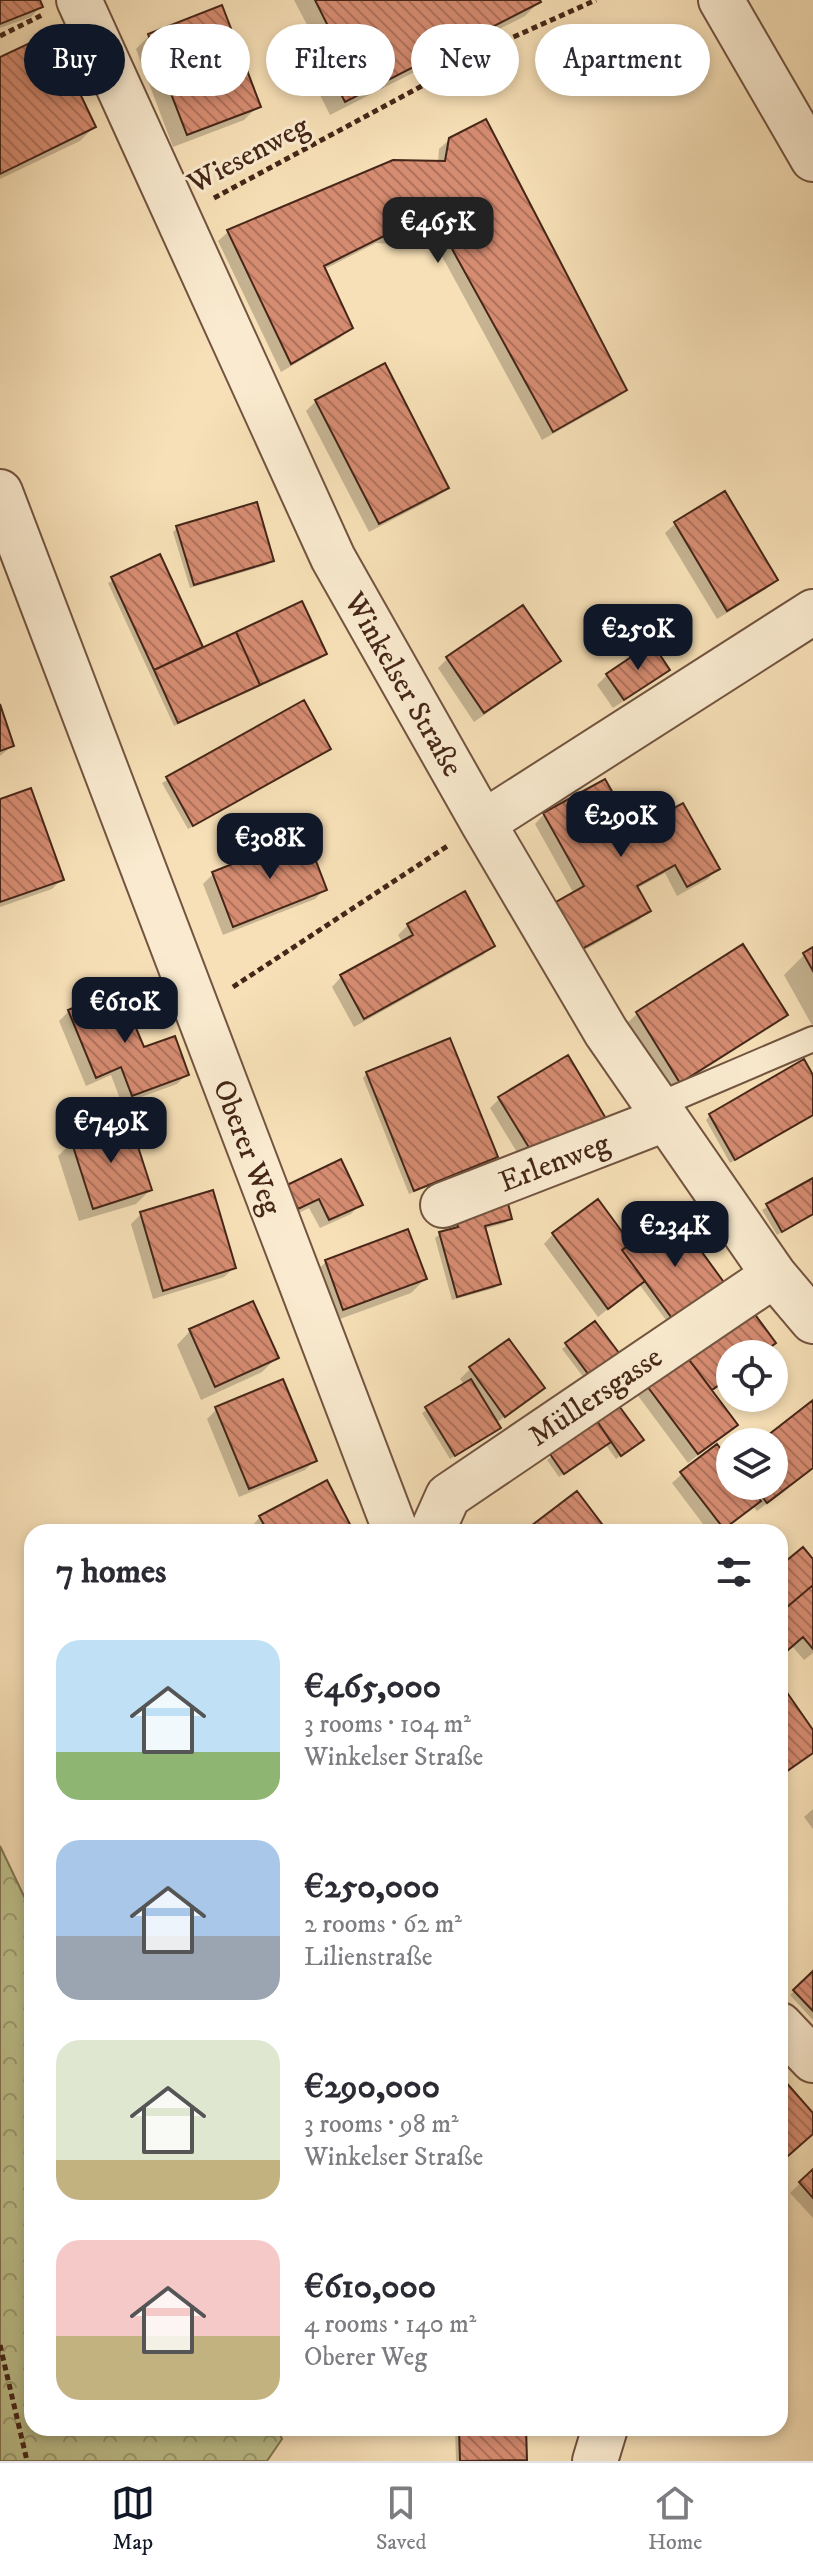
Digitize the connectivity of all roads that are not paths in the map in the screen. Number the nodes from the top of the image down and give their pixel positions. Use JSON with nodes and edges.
{"nodes":[{"id":1,"x":79,"y":0,"type":"edge"},
{"id":2,"x":721,"y":0,"type":"edge"},
{"id":3,"x":813,"y":159,"type":"edge"},
{"id":4,"x":0,"y":492,"type":"edge"},
{"id":5,"x":813,"y":612,"type":"edge"},
{"id":6,"x":483,"y":823,"type":"junction"},
{"id":7,"x":813,"y":1039,"type":"edge"},
{"id":8,"x":661,"y":1113,"type":"junction"},
{"id":9,"x":443,"y":1205,"type":"dead end"},
{"id":10,"x":774,"y":1275,"type":"junction"},
{"id":11,"x":813,"y":1321,"type":"edge"},
{"id":12,"x":393,"y":1524,"type":"edge"},
{"id":13,"x":435,"y":1524,"type":"edge"},
{"id":14,"x":788,"y":2033,"type":"edge"},
{"id":15,"x":813,"y":2060,"type":"edge"},
{"id":16,"x":603,"y":2436,"type":"edge"},
{"id":17,"x":595,"y":2461,"type":"edge"}],
"edges":[{"from":1,"to":6,"type":"street","name":"Winkelser Straße"},
{"from":2,"to":3,"type":"street"},
{"from":4,"to":12,"type":"street","name":"Oberer Weg"},
{"from":5,"to":6,"type":"street"},
{"from":6,"to":8,"type":"street","name":"Winkelser Straße"},
{"from":7,"to":8,"type":"lane","name":"Erlenweg"},
{"from":8,"to":9,"type":"street","name":"Erlenweg"},
{"from":8,"to":10,"type":"street","name":"Winkelser Straße"},
{"from":10,"to":11,"type":"street","name":"Winkelser Straße"},
{"from":10,"to":13,"type":"street","name":"Müllersgasse"},
{"from":14,"to":15,"type":"street"},
{"from":16,"to":17,"type":"street"}]}
